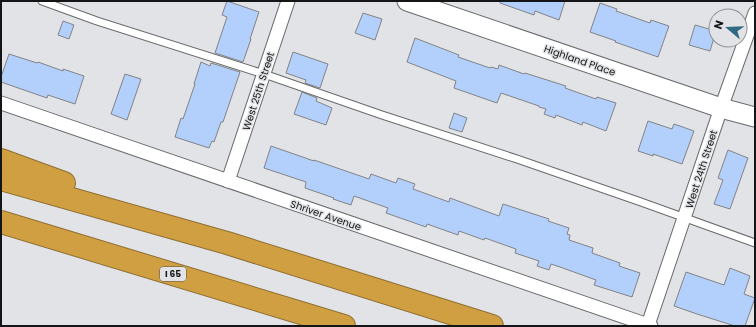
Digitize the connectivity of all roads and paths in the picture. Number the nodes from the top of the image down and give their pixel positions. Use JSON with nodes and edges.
{"nodes":[{"id":1,"x":42,"y":1,"type":"edge"},
{"id":2,"x":288,"y":1,"type":"edge"},
{"id":3,"x":407,"y":1,"type":"edge"},
{"id":4,"x":755,"y":13,"type":"edge"},
{"id":5,"x":264,"y":74,"type":"junction"},
{"id":6,"x":1,"y":104,"type":"edge"},
{"id":7,"x":720,"y":108,"type":"junction"},
{"id":8,"x":755,"y":117,"type":"edge"},
{"id":9,"x":1,"y":160,"type":"edge"},
{"id":10,"x":1,"y":179,"type":"edge"},
{"id":11,"x":228,"y":181,"type":"junction"},
{"id":12,"x":684,"y":218,"type":"junction"},
{"id":13,"x":1,"y":222,"type":"edge"},
{"id":14,"x":227,"y":243,"type":"junction"},
{"id":15,"x":755,"y":243,"type":"edge"},
{"id":16,"x":344,"y":326,"type":"edge"},
{"id":17,"x":492,"y":326,"type":"edge"},
{"id":18,"x":650,"y":326,"type":"edge"}],
"edges":[{"from":1,"to":5,"type":"lane"},
{"from":2,"to":5,"type":"street","name":"West 25th Street"},
{"from":3,"to":7,"type":"street","name":"Highland Place"},
{"from":4,"to":7,"type":"street","name":"West 24th Street"},
{"from":5,"to":11,"type":"street","name":"West 25th Street"},
{"from":5,"to":12,"type":"lane"},
{"from":6,"to":11,"type":"street","name":"Shriver Avenue"},
{"from":7,"to":8,"type":"street","name":"Highland Place"},
{"from":7,"to":12,"type":"street","name":"West 24th Street"},
{"from":9,"to":14,"type":"highway"},
{"from":10,"to":14,"type":"highway"},
{"from":11,"to":18,"type":"street","name":"Shriver Avenue"},
{"from":12,"to":15,"type":"lane"},
{"from":12,"to":18,"type":"street","name":"West 24th Street"},
{"from":13,"to":16,"type":"highway","number":"I 65"},
{"from":14,"to":17,"type":"highway"}]}
